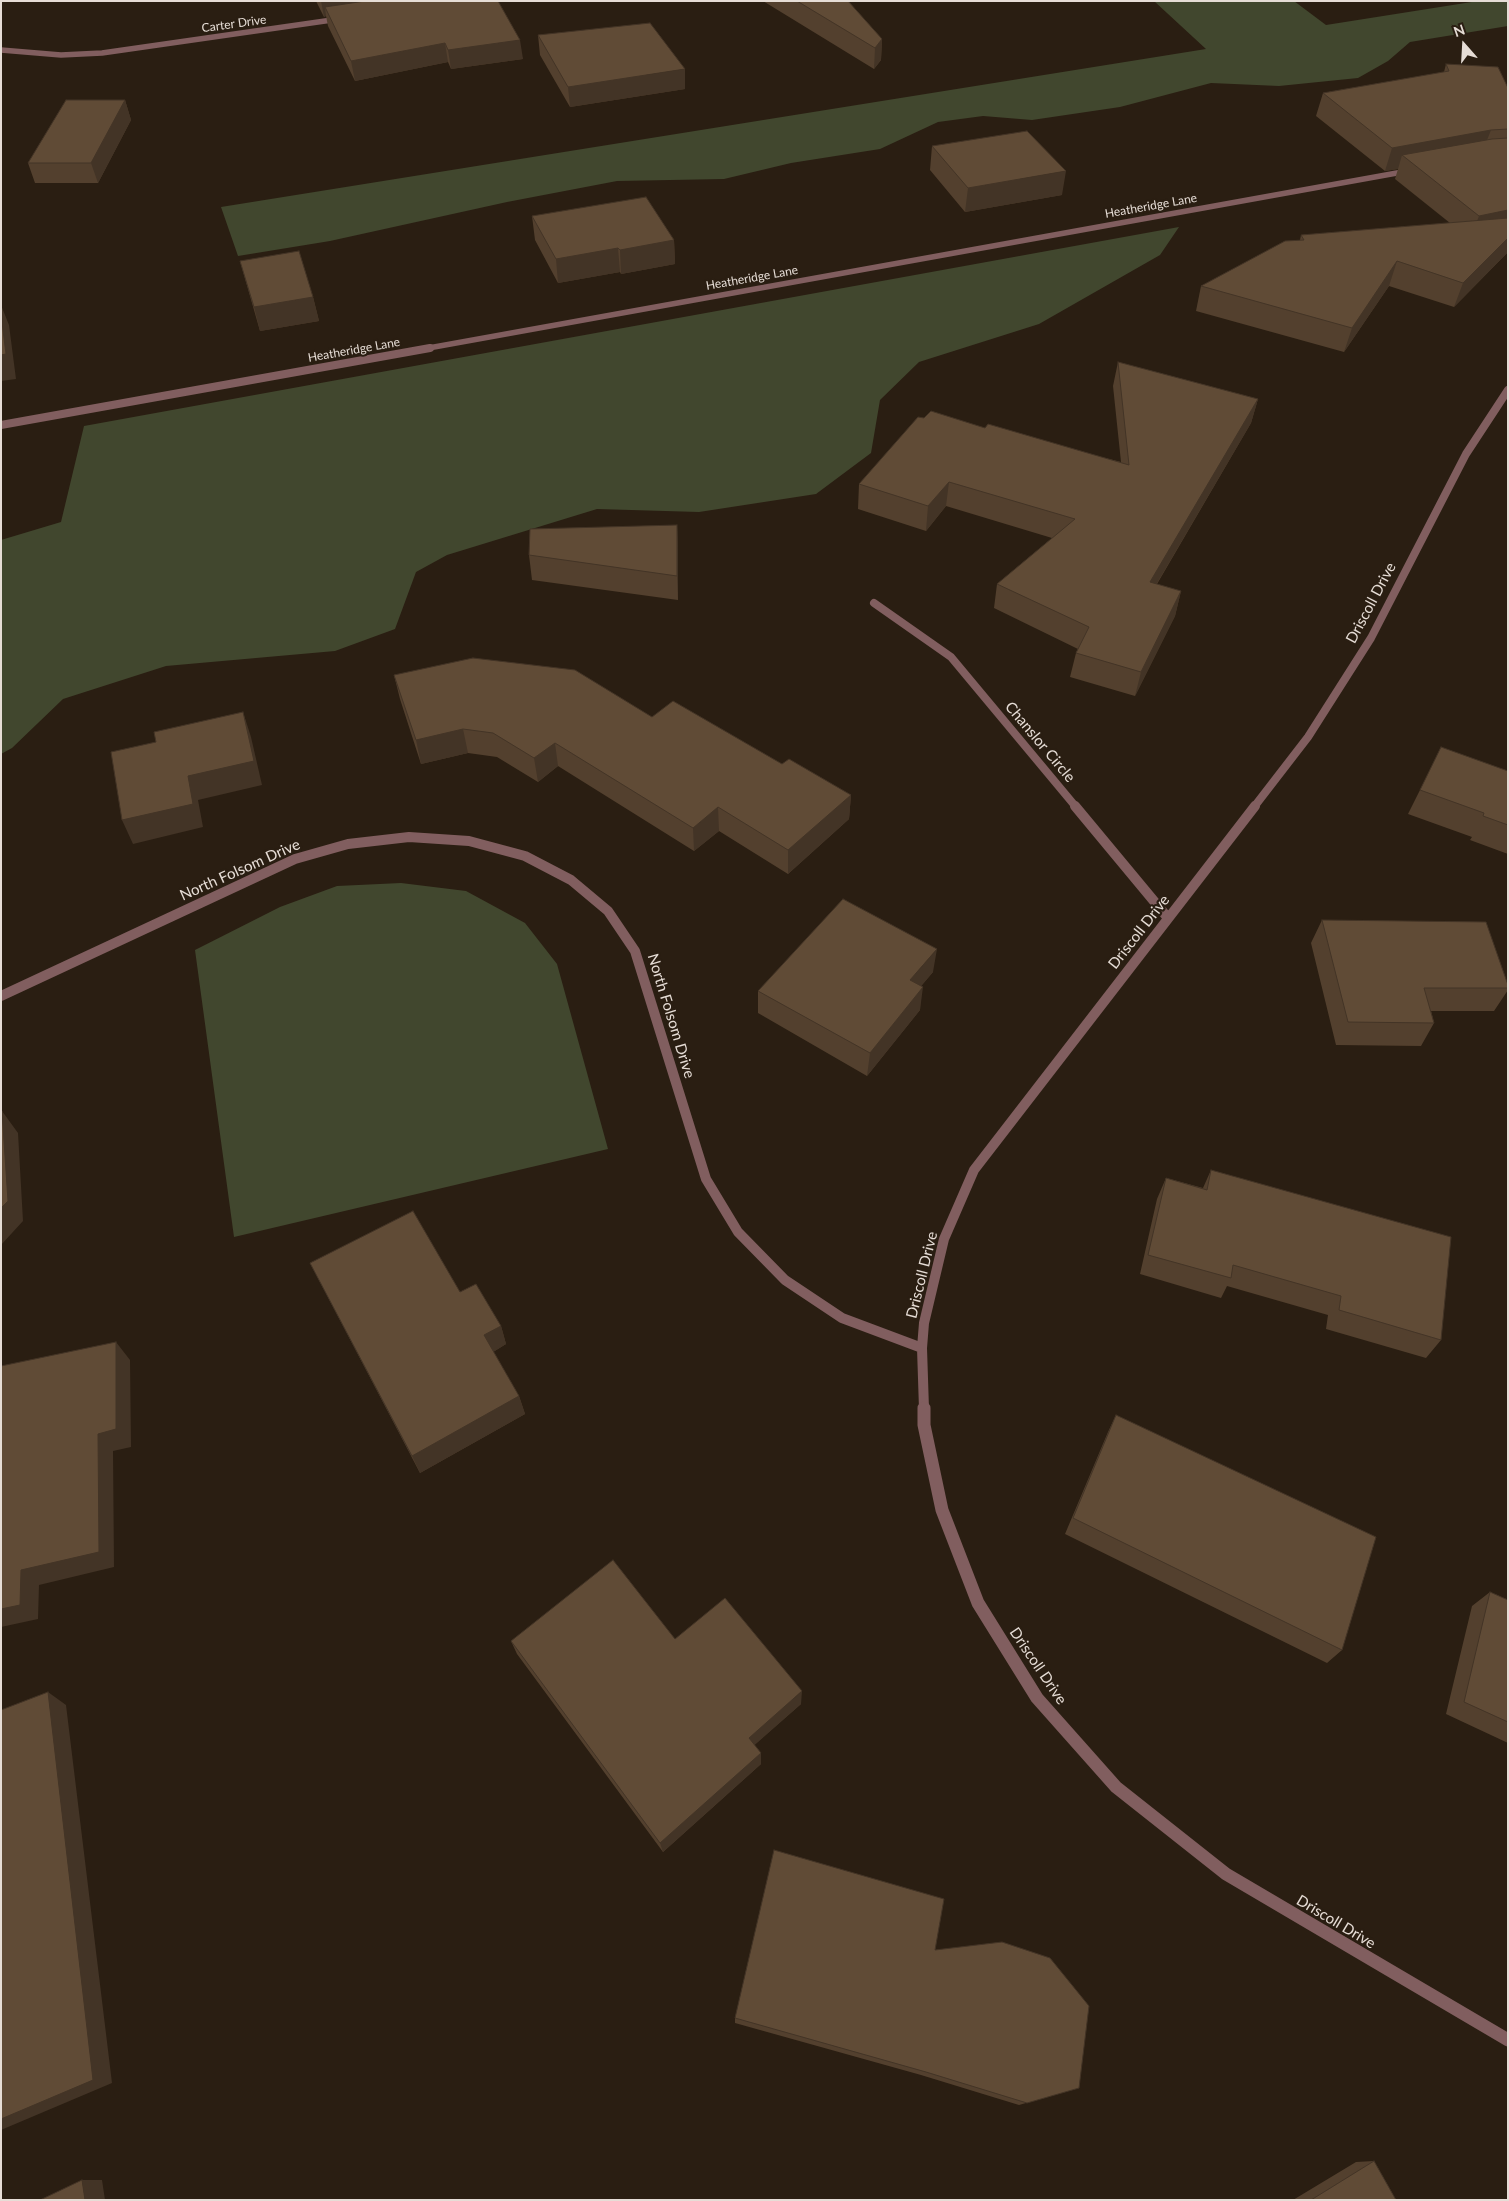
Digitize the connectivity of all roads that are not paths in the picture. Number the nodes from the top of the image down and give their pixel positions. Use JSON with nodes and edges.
{"nodes":[{"id":1,"x":343,"y":19,"type":"edge"},
{"id":2,"x":1,"y":50,"type":"edge"},
{"id":3,"x":1414,"y":170,"type":"edge"},
{"id":4,"x":1508,"y":390,"type":"edge"},
{"id":5,"x":1,"y":425,"type":"edge"},
{"id":6,"x":874,"y":603,"type":"dead end"},
{"id":7,"x":1168,"y":918,"type":"junction"},
{"id":8,"x":1,"y":996,"type":"edge"},
{"id":9,"x":922,"y":1348,"type":"junction"},
{"id":10,"x":1508,"y":2040,"type":"edge"}],
"edges":[{"from":1,"to":2,"type":"street","name":"Carter Drive"},
{"from":3,"to":5,"type":"street","name":"Heatheridge Lane"},
{"from":4,"to":7,"type":"street","name":"Driscoll Drive"},
{"from":6,"to":7,"type":"street","name":"Chanslor Circle"},
{"from":7,"to":9,"type":"street","name":"Driscoll Drive"},
{"from":8,"to":9,"type":"street","name":"North Folsom Drive"},
{"from":9,"to":10,"type":"street","name":"Driscoll Drive"}]}
